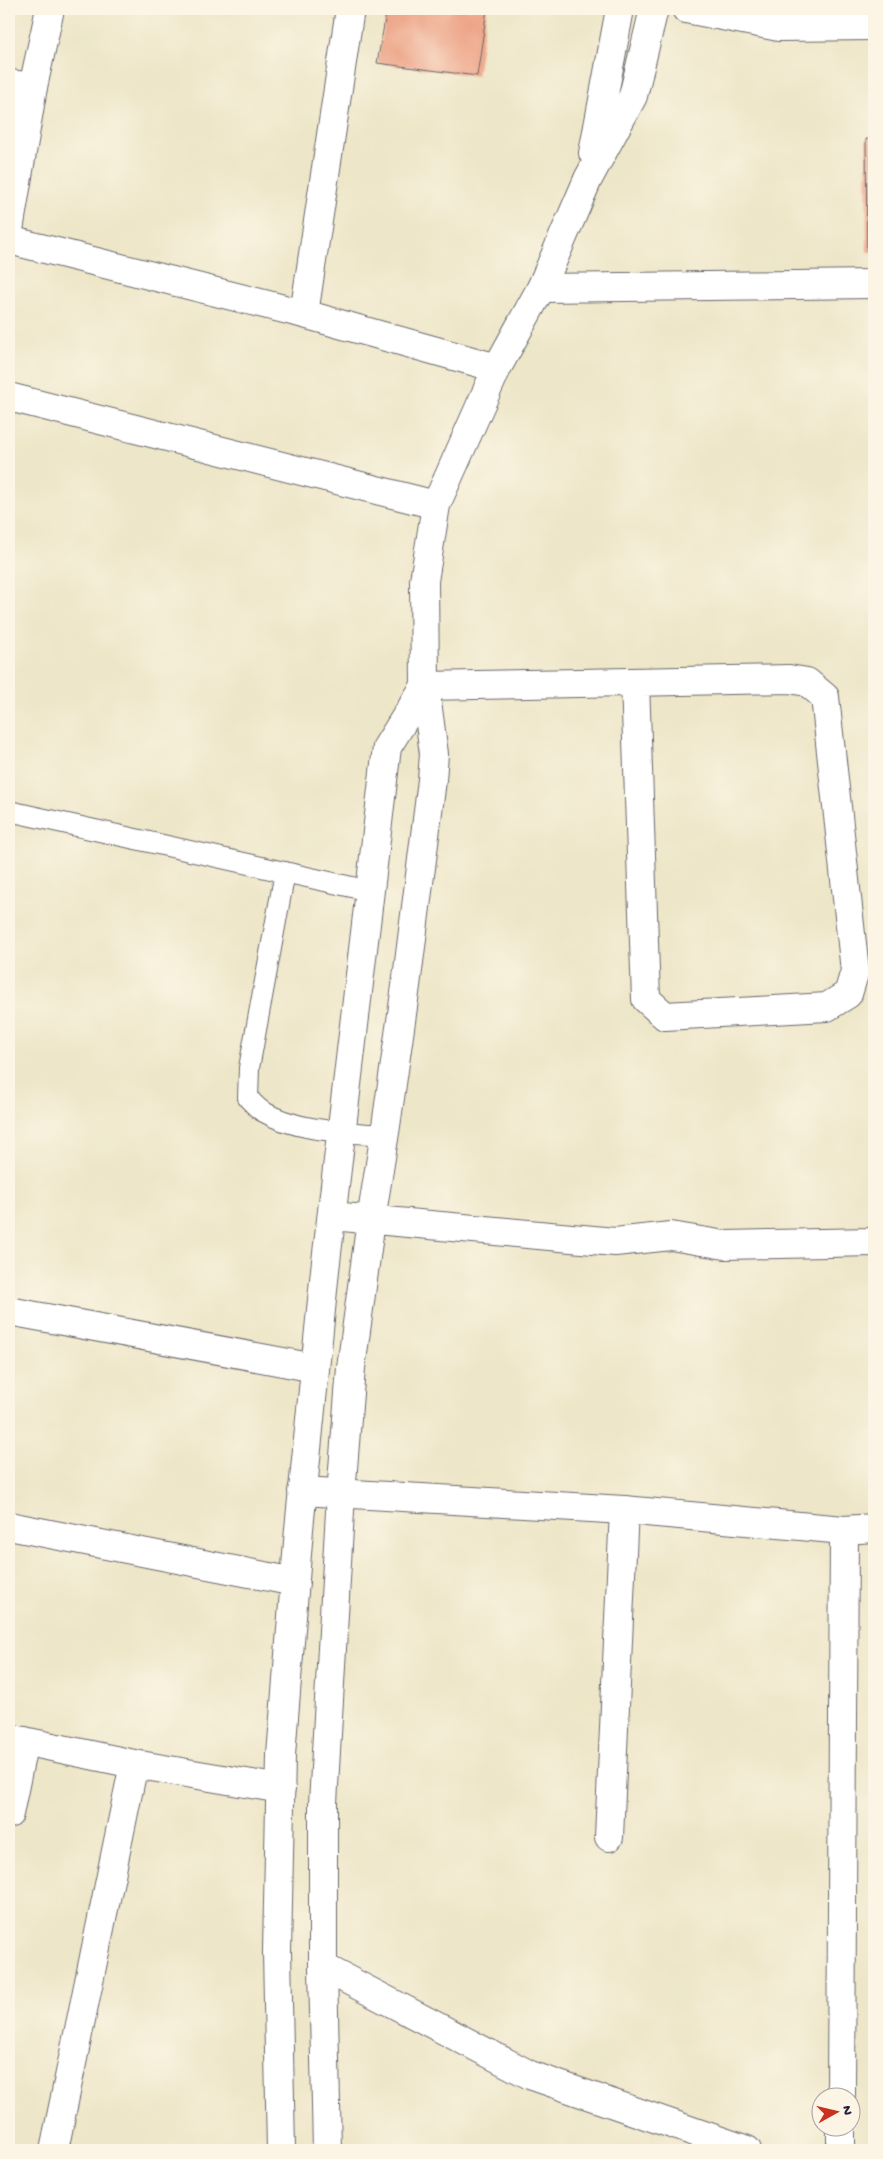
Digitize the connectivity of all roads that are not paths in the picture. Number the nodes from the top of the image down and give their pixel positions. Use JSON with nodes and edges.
{"nodes":[{"id":1,"x":50,"y":9,"type":"edge"},
{"id":2,"x":350,"y":9,"type":"edge"},
{"id":3,"x":620,"y":9,"type":"edge"},
{"id":4,"x":654,"y":9,"type":"edge"},
{"id":5,"x":686,"y":9,"type":"edge"},
{"id":6,"x":874,"y":26,"type":"edge"},
{"id":7,"x":21,"y":85,"type":"edge"},
{"id":8,"x":588,"y":179,"type":"junction"},
{"id":9,"x":9,"y":230,"type":"edge"},
{"id":10,"x":9,"y":240,"type":"edge"},
{"id":11,"x":874,"y":284,"type":"edge"},
{"id":12,"x":541,"y":288,"type":"junction"},
{"id":13,"x":304,"y":314,"type":"junction"},
{"id":14,"x":497,"y":368,"type":"junction"},
{"id":15,"x":9,"y":397,"type":"edge"},
{"id":16,"x":436,"y":505,"type":"junction"},
{"id":17,"x":634,"y":682,"type":"junction"},
{"id":18,"x":425,"y":686,"type":"junction"},
{"id":19,"x":9,"y":811,"type":"edge"},
{"id":20,"x":285,"y":872,"type":"junction"},
{"id":21,"x":370,"y":891,"type":"junction"},
{"id":22,"x":342,"y":1132,"type":"junction"},
{"id":23,"x":385,"y":1134,"type":"junction"},
{"id":24,"x":332,"y":1216,"type":"junction"},
{"id":25,"x":370,"y":1220,"type":"junction"},
{"id":26,"x":874,"y":1242,"type":"edge"},
{"id":27,"x":9,"y":1311,"type":"edge"},
{"id":28,"x":315,"y":1368,"type":"junction"},
{"id":29,"x":302,"y":1491,"type":"junction"},
{"id":30,"x":340,"y":1494,"type":"junction"},
{"id":31,"x":624,"y":1510,"type":"junction"},
{"id":32,"x":9,"y":1526,"type":"edge"},
{"id":33,"x":874,"y":1528,"type":"edge"},
{"id":34,"x":844,"y":1530,"type":"junction"},
{"id":35,"x":295,"y":1582,"type":"junction"},
{"id":36,"x":16,"y":1740,"type":"edge"},
{"id":37,"x":134,"y":1764,"type":"junction"},
{"id":38,"x":281,"y":1789,"type":"junction"},
{"id":39,"x":9,"y":1814,"type":"edge"},
{"id":40,"x":610,"y":1837,"type":"dead end"},
{"id":41,"x":323,"y":1967,"type":"junction"},
{"id":42,"x":841,"y":2086,"type":"edge"},
{"id":43,"x":841,"y":2136,"type":"edge"},
{"id":44,"x":54,"y":2150,"type":"edge"},
{"id":45,"x":281,"y":2150,"type":"edge"},
{"id":46,"x":327,"y":2150,"type":"edge"},
{"id":47,"x":747,"y":2150,"type":"edge"},
{"id":48,"x":841,"y":2150,"type":"edge"}],
"edges":[{"from":1,"to":7,"type":"street"},
{"from":2,"to":13,"type":"street"},
{"from":3,"to":8,"type":"street"},
{"from":4,"to":8,"type":"street"},
{"from":5,"to":6,"type":"street"},
{"from":7,"to":9,"type":"street"},
{"from":8,"to":12,"type":"street"},
{"from":10,"to":13,"type":"street"},
{"from":11,"to":12,"type":"street"},
{"from":12,"to":14,"type":"street"},
{"from":13,"to":14,"type":"street"},
{"from":14,"to":16,"type":"street"},
{"from":15,"to":16,"type":"street"},
{"from":16,"to":18,"type":"street"},
{"from":17,"to":17,"type":"street"},
{"from":17,"to":18,"type":"street"},
{"from":18,"to":21,"type":"street"},
{"from":18,"to":23,"type":"street"},
{"from":19,"to":20,"type":"lane"},
{"from":20,"to":21,"type":"lane"},
{"from":20,"to":22,"type":"lane"},
{"from":21,"to":22,"type":"street"},
{"from":22,"to":23,"type":"lane"},
{"from":22,"to":24,"type":"street"},
{"from":23,"to":25,"type":"street"},
{"from":24,"to":25,"type":"street"},
{"from":24,"to":28,"type":"street"},
{"from":25,"to":26,"type":"street"},
{"from":25,"to":30,"type":"street"},
{"from":27,"to":28,"type":"street"},
{"from":28,"to":29,"type":"street"},
{"from":29,"to":30,"type":"street"},
{"from":29,"to":35,"type":"street"},
{"from":30,"to":31,"type":"street"},
{"from":30,"to":41,"type":"street"},
{"from":31,"to":34,"type":"street"},
{"from":31,"to":40,"type":"street"},
{"from":32,"to":35,"type":"street"},
{"from":33,"to":34,"type":"street"},
{"from":34,"to":42,"type":"street"},
{"from":35,"to":38,"type":"street"},
{"from":36,"to":37,"type":"street"},
{"from":36,"to":39,"type":"street"},
{"from":37,"to":38,"type":"street"},
{"from":37,"to":44,"type":"street"},
{"from":38,"to":45,"type":"street"},
{"from":41,"to":46,"type":"street"},
{"from":41,"to":47,"type":"street"},
{"from":43,"to":48,"type":"street"}]}
